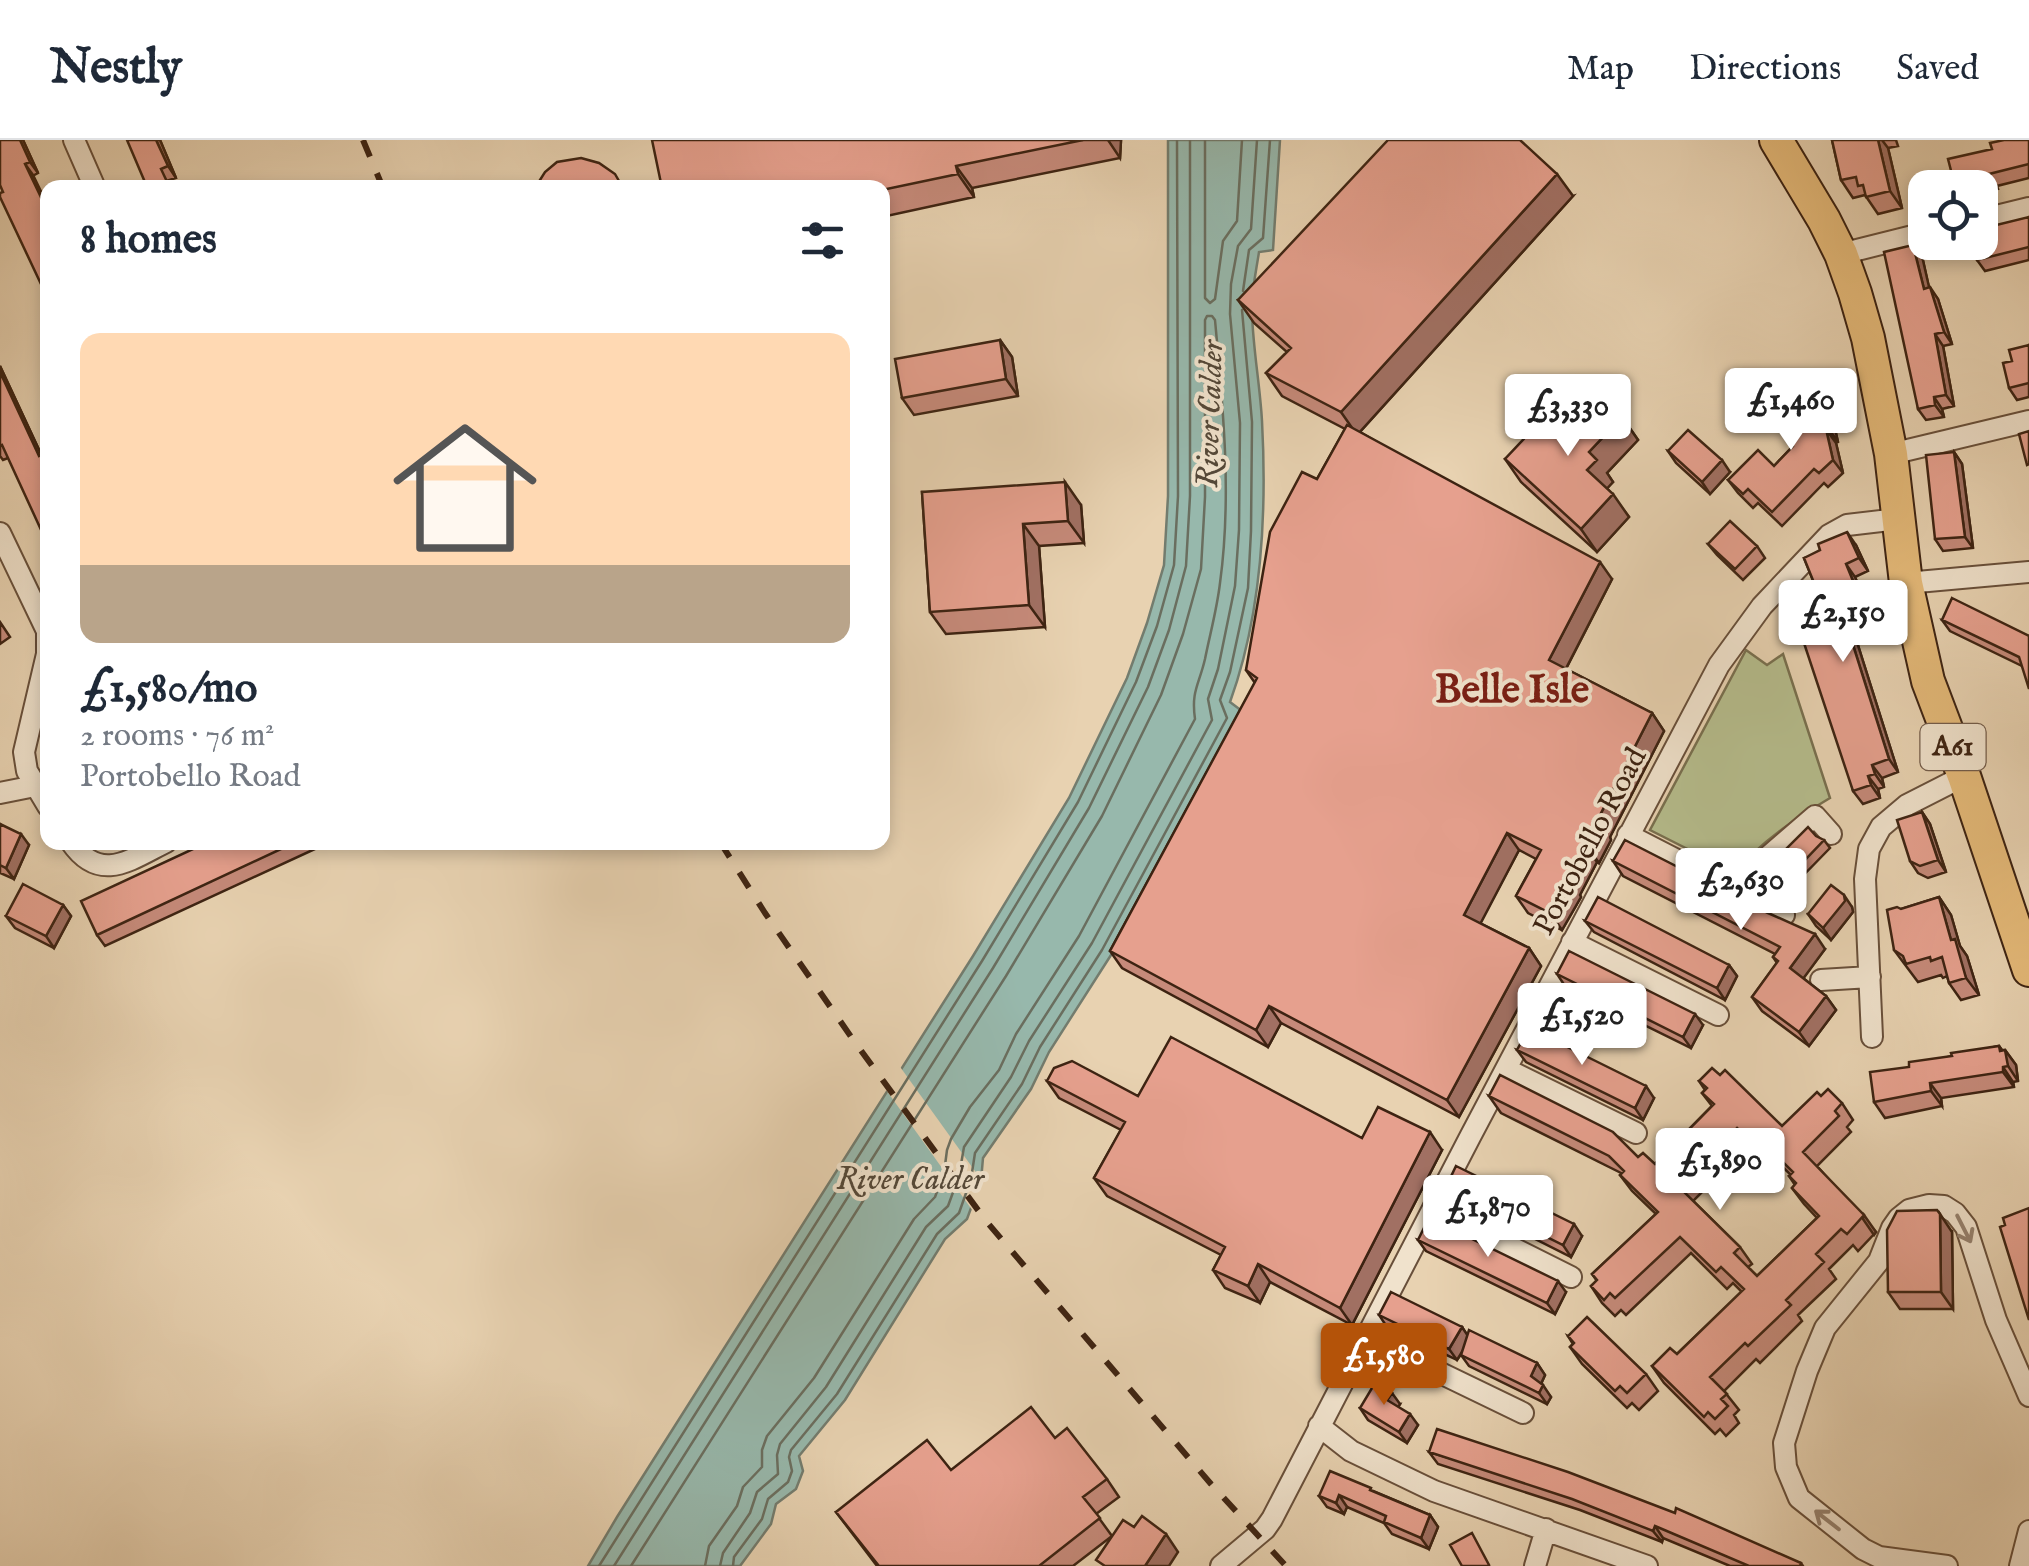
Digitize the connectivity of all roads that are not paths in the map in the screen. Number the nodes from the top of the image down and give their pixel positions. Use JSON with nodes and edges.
{"nodes":[{"id":1,"x":74,"y":140,"type":"edge"},
{"id":2,"x":1776,"y":140,"type":"edge"},
{"id":3,"x":92,"y":180,"type":"edge"},
{"id":4,"x":2029,"y":208,"type":"edge"},
{"id":5,"x":1998,"y":216,"type":"edge"},
{"id":6,"x":1908,"y":237,"type":"edge"},
{"id":7,"x":1841,"y":254,"type":"junction"},
{"id":8,"x":2029,"y":421,"type":"edge"},
{"id":9,"x":1891,"y":454,"type":"junction"},
{"id":10,"x":1898,"y":520,"type":"junction"},
{"id":11,"x":3,"y":547,"type":"edge"},
{"id":12,"x":2029,"y":572,"type":"edge"},
{"id":13,"x":1906,"y":583,"type":"junction"},
{"id":14,"x":40,"y":618,"type":"edge"},
{"id":15,"x":40,"y":681,"type":"edge"},
{"id":16,"x":1964,"y":776,"type":"junction"},
{"id":17,"x":35,"y":786,"type":"junction"},
{"id":18,"x":0,"y":793,"type":"edge"},
{"id":19,"x":40,"y":794,"type":"edge"},
{"id":20,"x":1831,"y":834,"type":"dead end"},
{"id":21,"x":1628,"y":835,"type":"junction"},
{"id":22,"x":76,"y":850,"type":"edge"},
{"id":23,"x":149,"y":850,"type":"edge"},
{"id":24,"x":1740,"y":892,"type":"junction"},
{"id":25,"x":1784,"y":914,"type":"dead end"},
{"id":26,"x":1572,"y":942,"type":"junction"},
{"id":27,"x":2029,"y":970,"type":"edge"},
{"id":28,"x":1870,"y":977,"type":"junction"},
{"id":29,"x":1822,"y":980,"type":"dead end"},
{"id":30,"x":1718,"y":1015,"type":"dead end"},
{"id":31,"x":1872,"y":1038,"type":"dead end"},
{"id":32,"x":1506,"y":1069,"type":"junction"},
{"id":33,"x":1636,"y":1133,"type":"dead end"},
{"id":34,"x":1433,"y":1208,"type":"junction"},
{"id":35,"x":1571,"y":1277,"type":"dead end"},
{"id":36,"x":1366,"y":1337,"type":"junction"},
{"id":37,"x":2029,"y":1396,"type":"edge"},
{"id":38,"x":1522,"y":1413,"type":"dead end"},
{"id":39,"x":1319,"y":1426,"type":"junction"},
{"id":40,"x":1546,"y":1529,"type":"junction"},
{"id":41,"x":2029,"y":1531,"type":"edge"},
{"id":42,"x":1220,"y":1566,"type":"edge"},
{"id":43,"x":1535,"y":1566,"type":"edge"},
{"id":44,"x":1647,"y":1566,"type":"edge"},
{"id":45,"x":1947,"y":1566,"type":"edge"},
{"id":46,"x":2020,"y":1566,"type":"edge"}],
"edges":[{"from":1,"to":3,"type":"street"},
{"from":2,"to":7,"type":"main road","number":"A61"},
{"from":4,"to":5,"type":"street"},
{"from":6,"to":7,"type":"street"},
{"from":7,"to":9,"type":"main road","number":"A61"},
{"from":8,"to":9,"type":"street"},
{"from":9,"to":10,"type":"main road","number":"A61"},
{"from":10,"to":13,"type":"main road","number":"A61"},
{"from":10,"to":21,"type":"street","name":"Portobello Road"},
{"from":11,"to":14,"type":"street"},
{"from":12,"to":13,"type":"street"},
{"from":13,"to":16,"type":"main road","number":"A61"},
{"from":15,"to":17,"type":"street"},
{"from":16,"to":27,"type":"main road","number":"A61"},
{"from":16,"to":28,"type":"street"},
{"from":17,"to":18,"type":"street"},
{"from":17,"to":19,"type":"street"},
{"from":20,"to":24,"type":"street"},
{"from":21,"to":24,"type":"street"},
{"from":21,"to":26,"type":"street","name":"Portobello Road"},
{"from":22,"to":23,"type":"street"},
{"from":24,"to":25,"type":"street"},
{"from":26,"to":30,"type":"street"},
{"from":26,"to":32,"type":"street","name":"Portobello Road"},
{"from":28,"to":29,"type":"street"},
{"from":28,"to":31,"type":"street"},
{"from":32,"to":33,"type":"street"},
{"from":32,"to":34,"type":"street","name":"Portobello Road"},
{"from":34,"to":35,"type":"street"},
{"from":34,"to":36,"type":"street","name":"Portobello Road"},
{"from":36,"to":38,"type":"street"},
{"from":36,"to":39,"type":"street","name":"Portobello Road"},
{"from":45,"to":37,"type":"street","one_way":true},
{"from":39,"to":40,"type":"street"},
{"from":39,"to":42,"type":"street","name":"Portobello Road"},
{"from":40,"to":43,"type":"street"},
{"from":40,"to":44,"type":"street"},
{"from":41,"to":46,"type":"street"}]}
